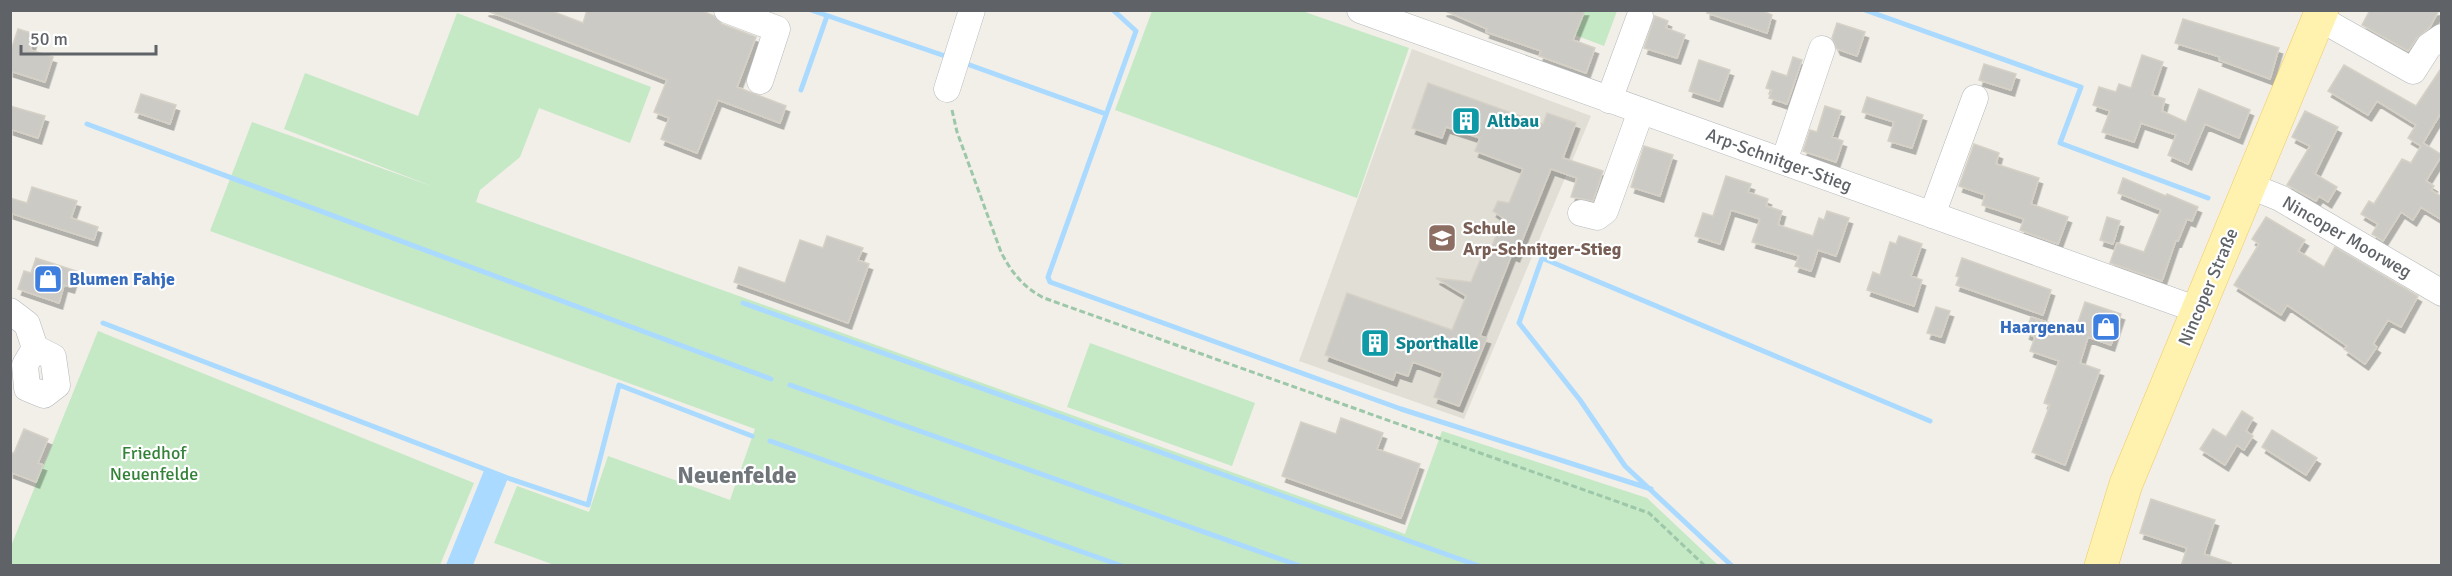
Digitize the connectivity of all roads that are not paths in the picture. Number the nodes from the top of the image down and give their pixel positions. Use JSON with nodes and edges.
{"nodes":[{"id":1,"x":727,"y":10,"type":"edge"},
{"id":2,"x":972,"y":10,"type":"edge"},
{"id":3,"x":1360,"y":10,"type":"edge"},
{"id":4,"x":2320,"y":14,"type":"edge"},
{"id":5,"x":1640,"y":15,"type":"dead end"},
{"id":6,"x":2442,"y":37,"type":"edge"},
{"id":7,"x":1822,"y":49,"type":"dead end"},
{"id":8,"x":760,"y":81,"type":"dead end"},
{"id":9,"x":947,"y":89,"type":"road end"},
{"id":10,"x":1976,"y":98,"type":"dead end"},
{"id":11,"x":1609,"y":100,"type":"junction"},
{"id":12,"x":1641,"y":111,"type":"junction"},
{"id":13,"x":1784,"y":161,"type":"junction"},
{"id":14,"x":2250,"y":186,"type":"junction"},
{"id":15,"x":1581,"y":213,"type":"dead end"},
{"id":16,"x":1932,"y":214,"type":"junction"},
{"id":17,"x":2442,"y":293,"type":"edge"},
{"id":18,"x":2198,"y":310,"type":"junction"},
{"id":19,"x":10,"y":311,"type":"edge"},
{"id":20,"x":35,"y":348,"type":"dead end"},
{"id":21,"x":2101,"y":566,"type":"edge"}],
"edges":[{"from":1,"to":8,"type":"street"},
{"from":2,"to":9,"type":"street"},
{"from":3,"to":11,"type":"street","name":"Arp-Schnitger-Stieg"},
{"from":4,"to":6,"type":"street"},
{"from":4,"to":14,"type":"main road","name":"Nincoper Straße"},
{"from":5,"to":11,"type":"street"},
{"from":7,"to":13,"type":"street"},
{"from":10,"to":16,"type":"street"},
{"from":11,"to":12,"type":"street","name":"Arp-Schnitger-Stieg"},
{"from":12,"to":13,"type":"street","name":"Arp-Schnitger-Stieg"},
{"from":12,"to":15,"type":"street"},
{"from":13,"to":16,"type":"street","name":"Arp-Schnitger-Stieg"},
{"from":14,"to":17,"type":"street","name":"Nincoper Moorweg"},
{"from":14,"to":18,"type":"main road","name":"Nincoper Straße"},
{"from":16,"to":18,"type":"street","name":"Arp-Schnitger-Stieg"},
{"from":18,"to":21,"type":"main road","name":"Nincoper Straße"},
{"from":19,"to":20,"type":"street"}]}
